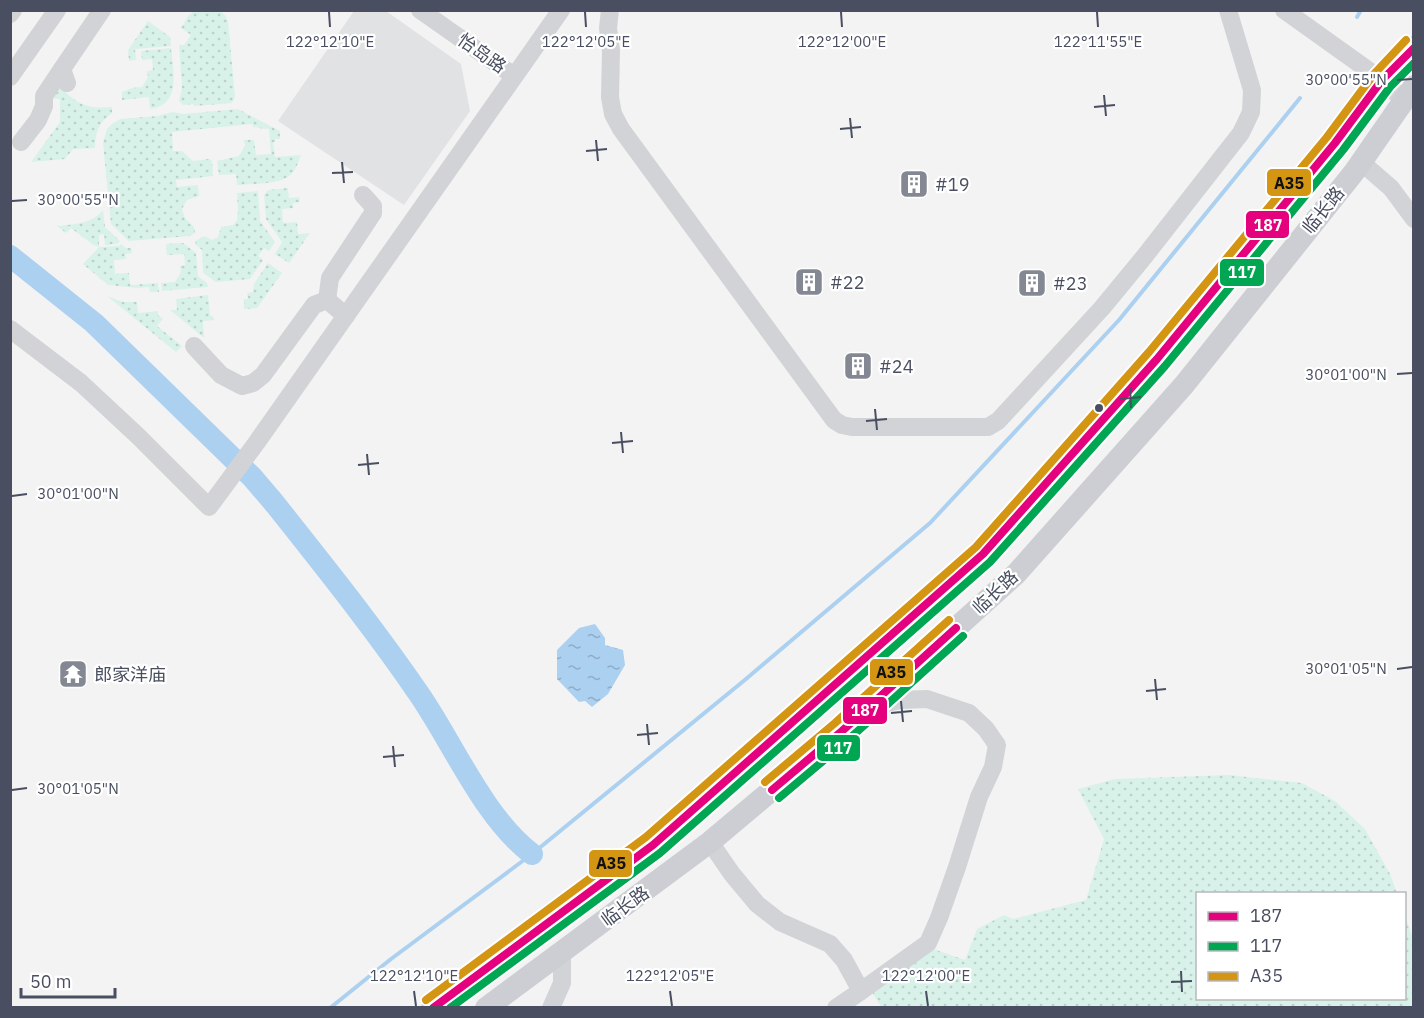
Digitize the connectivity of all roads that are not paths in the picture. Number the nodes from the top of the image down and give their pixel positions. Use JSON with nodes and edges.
{"nodes":[{"id":1,"x":13,"y":10,"type":"edge"},
{"id":2,"x":57,"y":10,"type":"edge"},
{"id":3,"x":102,"y":10,"type":"edge"},
{"id":4,"x":420,"y":10,"type":"edge"},
{"id":5,"x":440,"y":10,"type":"edge"},
{"id":6,"x":561,"y":10,"type":"edge"},
{"id":7,"x":610,"y":10,"type":"edge"},
{"id":8,"x":1228,"y":10,"type":"edge"},
{"id":9,"x":1284,"y":10,"type":"edge"},
{"id":10,"x":10,"y":14,"type":"edge"},
{"id":11,"x":1413,"y":47,"type":"edge"},
{"id":12,"x":517,"y":71,"type":"junction"},
{"id":13,"x":10,"y":77,"type":"edge"},
{"id":14,"x":1382,"y":80,"type":"junction"},
{"id":15,"x":1409,"y":93,"type":"edge"},
{"id":16,"x":21,"y":142,"type":"dead end"},
{"id":17,"x":1361,"y":162,"type":"junction"},
{"id":18,"x":363,"y":195,"type":"dead end"},
{"id":19,"x":1413,"y":219,"type":"edge"},
{"id":20,"x":327,"y":300,"type":"junction"},
{"id":21,"x":346,"y":316,"type":"junction"},
{"id":22,"x":10,"y":328,"type":"edge"},
{"id":23,"x":194,"y":346,"type":"dead end"},
{"id":24,"x":869,"y":706,"type":"junction"},
{"id":25,"x":710,"y":842,"type":"junction"},
{"id":26,"x":562,"y":952,"type":"junction"},
{"id":27,"x":861,"y":991,"type":"junction"},
{"id":28,"x":432,"y":1008,"type":"edge"},
{"id":29,"x":486,"y":1008,"type":"edge"},
{"id":30,"x":551,"y":1008,"type":"edge"},
{"id":31,"x":836,"y":1008,"type":"edge"}],
"edges":[{"from":1,"to":10,"type":"street"},
{"from":2,"to":13,"type":"street"},
{"from":3,"to":16,"type":"street"},
{"from":4,"to":12,"type":"street","name":"怡岛路"},
{"from":5,"to":12,"type":"street"},
{"from":6,"to":12,"type":"street"},
{"from":7,"to":8,"type":"street"},
{"from":9,"to":14,"type":"street"},
{"from":11,"to":14,"type":"main road","name":"临长路"},
{"from":12,"to":21,"type":"street"},
{"from":14,"to":15,"type":"street"},
{"from":14,"to":28,"type":"main road","name":"临长路"},
{"from":15,"to":17,"type":"main road","name":"临长路"},
{"from":17,"to":19,"type":"street"},
{"from":17,"to":24,"type":"main road","name":"临长路"},
{"from":18,"to":20,"type":"street"},
{"from":20,"to":21,"type":"street"},
{"from":20,"to":23,"type":"street"},
{"from":21,"to":22,"type":"street"},
{"from":24,"to":25,"type":"main road","name":"临长路"},
{"from":24,"to":27,"type":"street"},
{"from":25,"to":26,"type":"main road","name":"临长路"},
{"from":25,"to":27,"type":"street"},
{"from":26,"to":29,"type":"main road","name":"临长路"},
{"from":26,"to":30,"type":"street"},
{"from":27,"to":31,"type":"street"}]}
